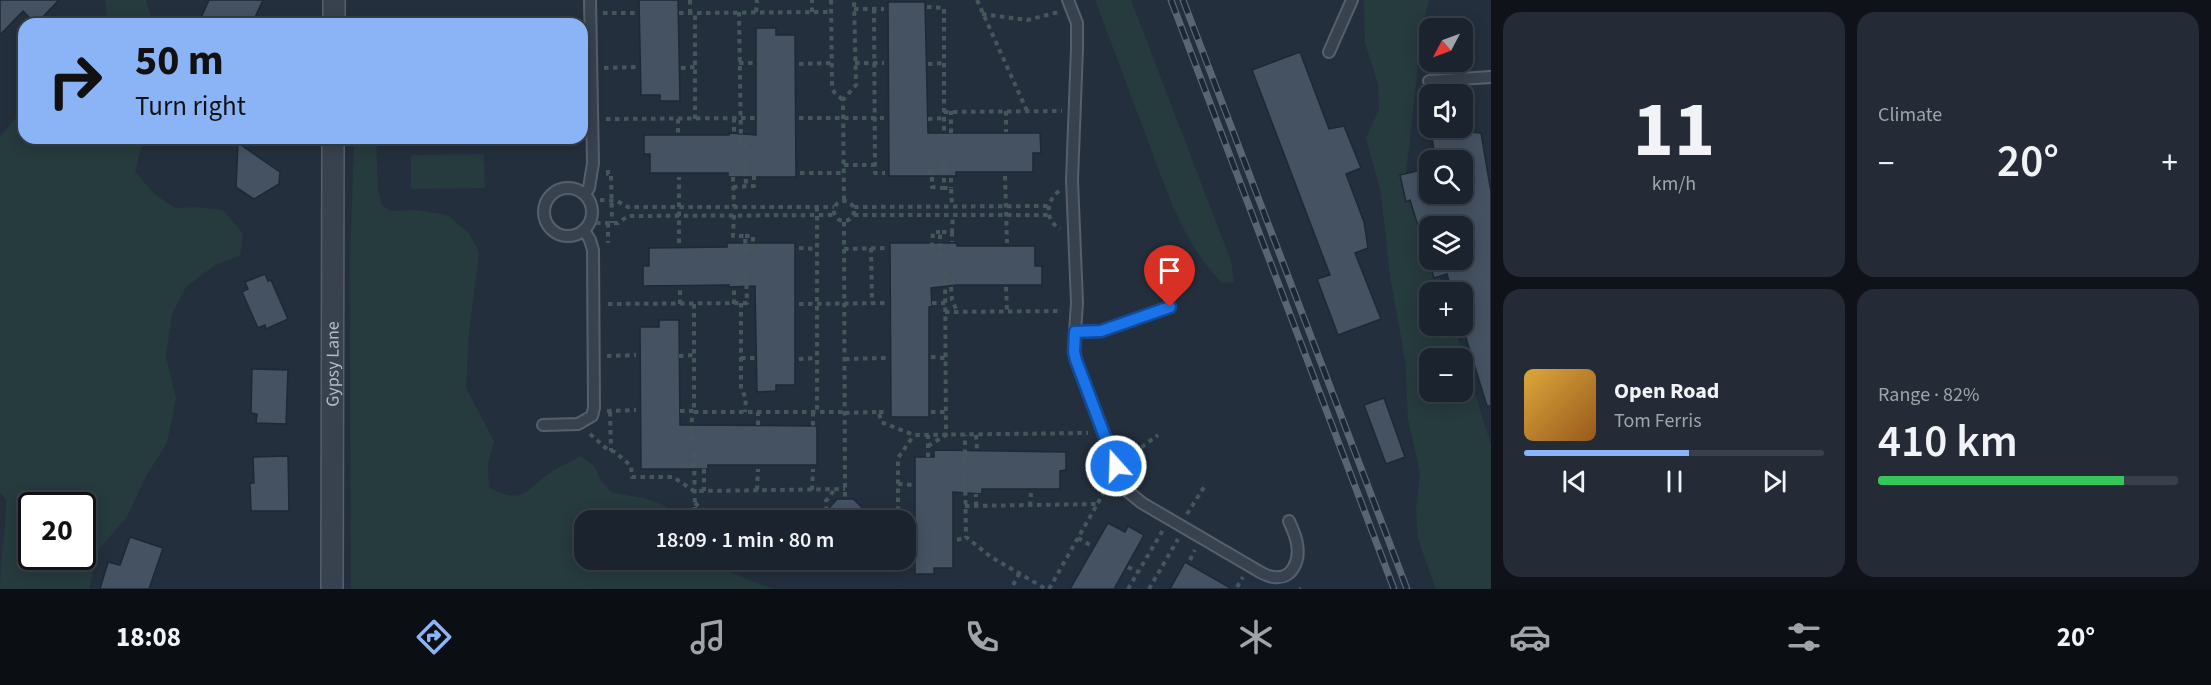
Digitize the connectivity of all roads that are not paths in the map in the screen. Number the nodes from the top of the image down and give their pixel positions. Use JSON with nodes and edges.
{"nodes":[{"id":1,"x":334,"y":0,"type":"edge"},
{"id":2,"x":590,"y":0,"type":"edge"},
{"id":3,"x":1352,"y":0,"type":"edge"},
{"id":4,"x":1070,"y":5,"type":"edge"},
{"id":5,"x":334,"y":18,"type":"edge"},
{"id":6,"x":1329,"y":52,"type":"dead end"},
{"id":7,"x":1491,"y":77,"type":"edge"},
{"id":8,"x":1429,"y":81,"type":"dead end"},
{"id":9,"x":333,"y":144,"type":"edge"},
{"id":10,"x":587,"y":197,"type":"junction"},
{"id":11,"x":587,"y":227,"type":"junction"},
{"id":12,"x":1170,"y":307,"type":"dead end"},
{"id":13,"x":1075,"y":332,"type":"junction"},
{"id":14,"x":543,"y":425,"type":"dead end"},
{"id":15,"x":1289,"y":521,"type":"dead end"},
{"id":16,"x":332,"y":589,"type":"edge"}],
"edges":[{"from":1,"to":5,"type":"street"},
{"from":2,"to":10,"type":"lane"},
{"from":3,"to":6,"type":"lane"},
{"from":4,"to":13,"type":"lane"},
{"from":7,"to":8,"type":"lane"},
{"from":9,"to":16,"type":"street","name":"Gypsy Lane"},
{"from":10,"to":11,"type":"lane"},
{"from":10,"to":11,"type":"lane"},
{"from":11,"to":14,"type":"lane"},
{"from":12,"to":13,"type":"lane"},
{"from":13,"to":15,"type":"lane"}]}
